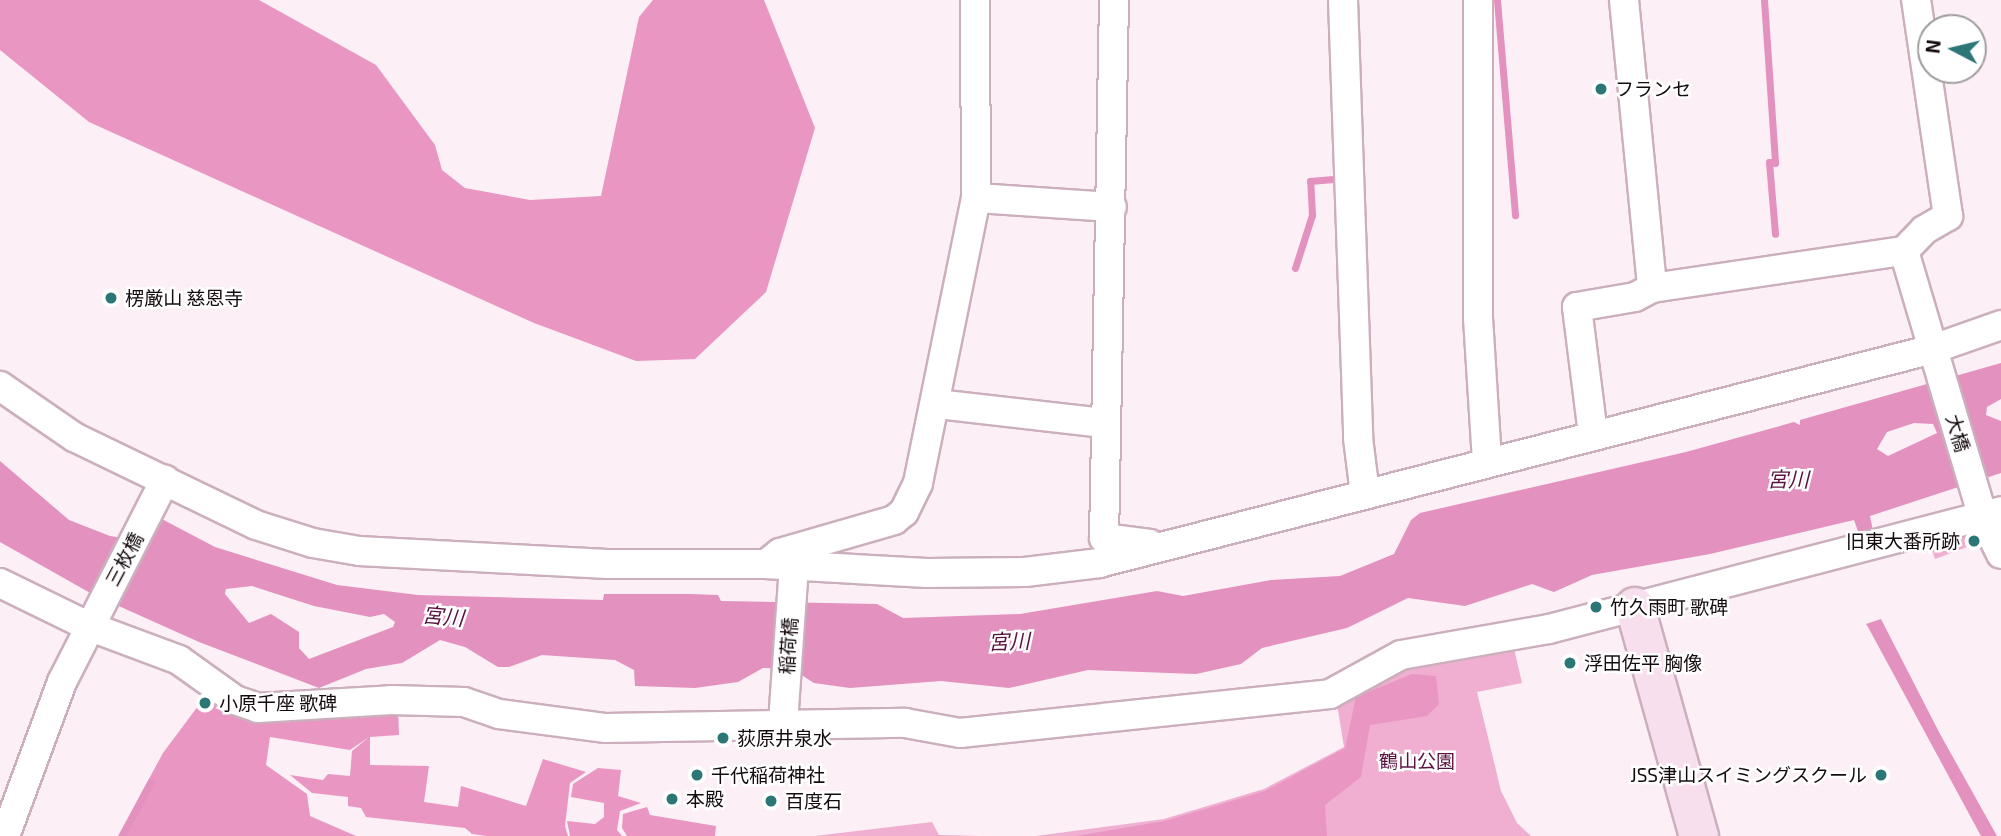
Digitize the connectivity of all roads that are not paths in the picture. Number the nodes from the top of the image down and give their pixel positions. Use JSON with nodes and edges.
{"nodes":[{"id":1,"x":975,"y":0,"type":"edge"},
{"id":2,"x":1114,"y":0,"type":"edge"},
{"id":3,"x":1343,"y":0,"type":"edge"},
{"id":4,"x":1478,"y":0,"type":"edge"},
{"id":5,"x":1624,"y":0,"type":"edge"},
{"id":6,"x":1916,"y":0,"type":"edge"},
{"id":7,"x":976,"y":198,"type":"junction"},
{"id":8,"x":1112,"y":207,"type":"junction"},
{"id":9,"x":1904,"y":251,"type":"junction"},
{"id":10,"x":1652,"y":288,"type":"junction"},
{"id":11,"x":2001,"y":325,"type":"edge"},
{"id":12,"x":1933,"y":349,"type":"junction"},
{"id":13,"x":0,"y":386,"type":"edge"},
{"id":14,"x":937,"y":404,"type":"junction"},
{"id":15,"x":1105,"y":423,"type":"junction"},
{"id":16,"x":1593,"y":434,"type":"junction"},
{"id":17,"x":1487,"y":463,"type":"junction"},
{"id":18,"x":161,"y":488,"type":"junction"},
{"id":19,"x":1365,"y":494,"type":"junction"},
{"id":20,"x":1992,"y":514,"type":"edge"},
{"id":21,"x":1158,"y":547,"type":"junction"},
{"id":22,"x":2001,"y":554,"type":"edge"},
{"id":23,"x":765,"y":564,"type":"junction"},
{"id":24,"x":793,"y":569,"type":"junction"},
{"id":25,"x":0,"y":583,"type":"edge"},
{"id":26,"x":1635,"y":607,"type":"junction"},
{"id":27,"x":90,"y":624,"type":"junction"},
{"id":28,"x":783,"y":721,"type":"junction"},
{"id":29,"x":5,"y":836,"type":"edge"},
{"id":30,"x":1699,"y":836,"type":"edge"}],
"edges":[{"from":1,"to":7,"type":"street"},
{"from":2,"to":8,"type":"street"},
{"from":3,"to":19,"type":"street"},
{"from":4,"to":17,"type":"street"},
{"from":5,"to":10,"type":"street"},
{"from":6,"to":9,"type":"street"},
{"from":7,"to":8,"type":"street"},
{"from":7,"to":14,"type":"street"},
{"from":8,"to":15,"type":"street"},
{"from":9,"to":10,"type":"street"},
{"from":9,"to":12,"type":"street","name":"大橋"},
{"from":10,"to":16,"type":"street"},
{"from":11,"to":12,"type":"street"},
{"from":12,"to":16,"type":"street"},
{"from":12,"to":20,"type":"street","name":"大橋"},
{"from":13,"to":18,"type":"street"},
{"from":14,"to":15,"type":"street"},
{"from":14,"to":23,"type":"street"},
{"from":15,"to":21,"type":"street"},
{"from":16,"to":17,"type":"street"},
{"from":17,"to":19,"type":"street"},
{"from":18,"to":23,"type":"street"},
{"from":18,"to":27,"type":"street","name":"三枚橋"},
{"from":19,"to":21,"type":"street"},
{"from":20,"to":22,"type":"street","name":"大橋"},
{"from":20,"to":26,"type":"street"},
{"from":21,"to":24,"type":"street"},
{"from":23,"to":24,"type":"street"},
{"from":24,"to":28,"type":"street","name":"稲荷橋"},
{"from":25,"to":27,"type":"street"},
{"from":26,"to":28,"type":"street"},
{"from":26,"to":30,"type":"street"},
{"from":27,"to":28,"type":"street"},
{"from":27,"to":29,"type":"street","name":"三枚橋"}]}
